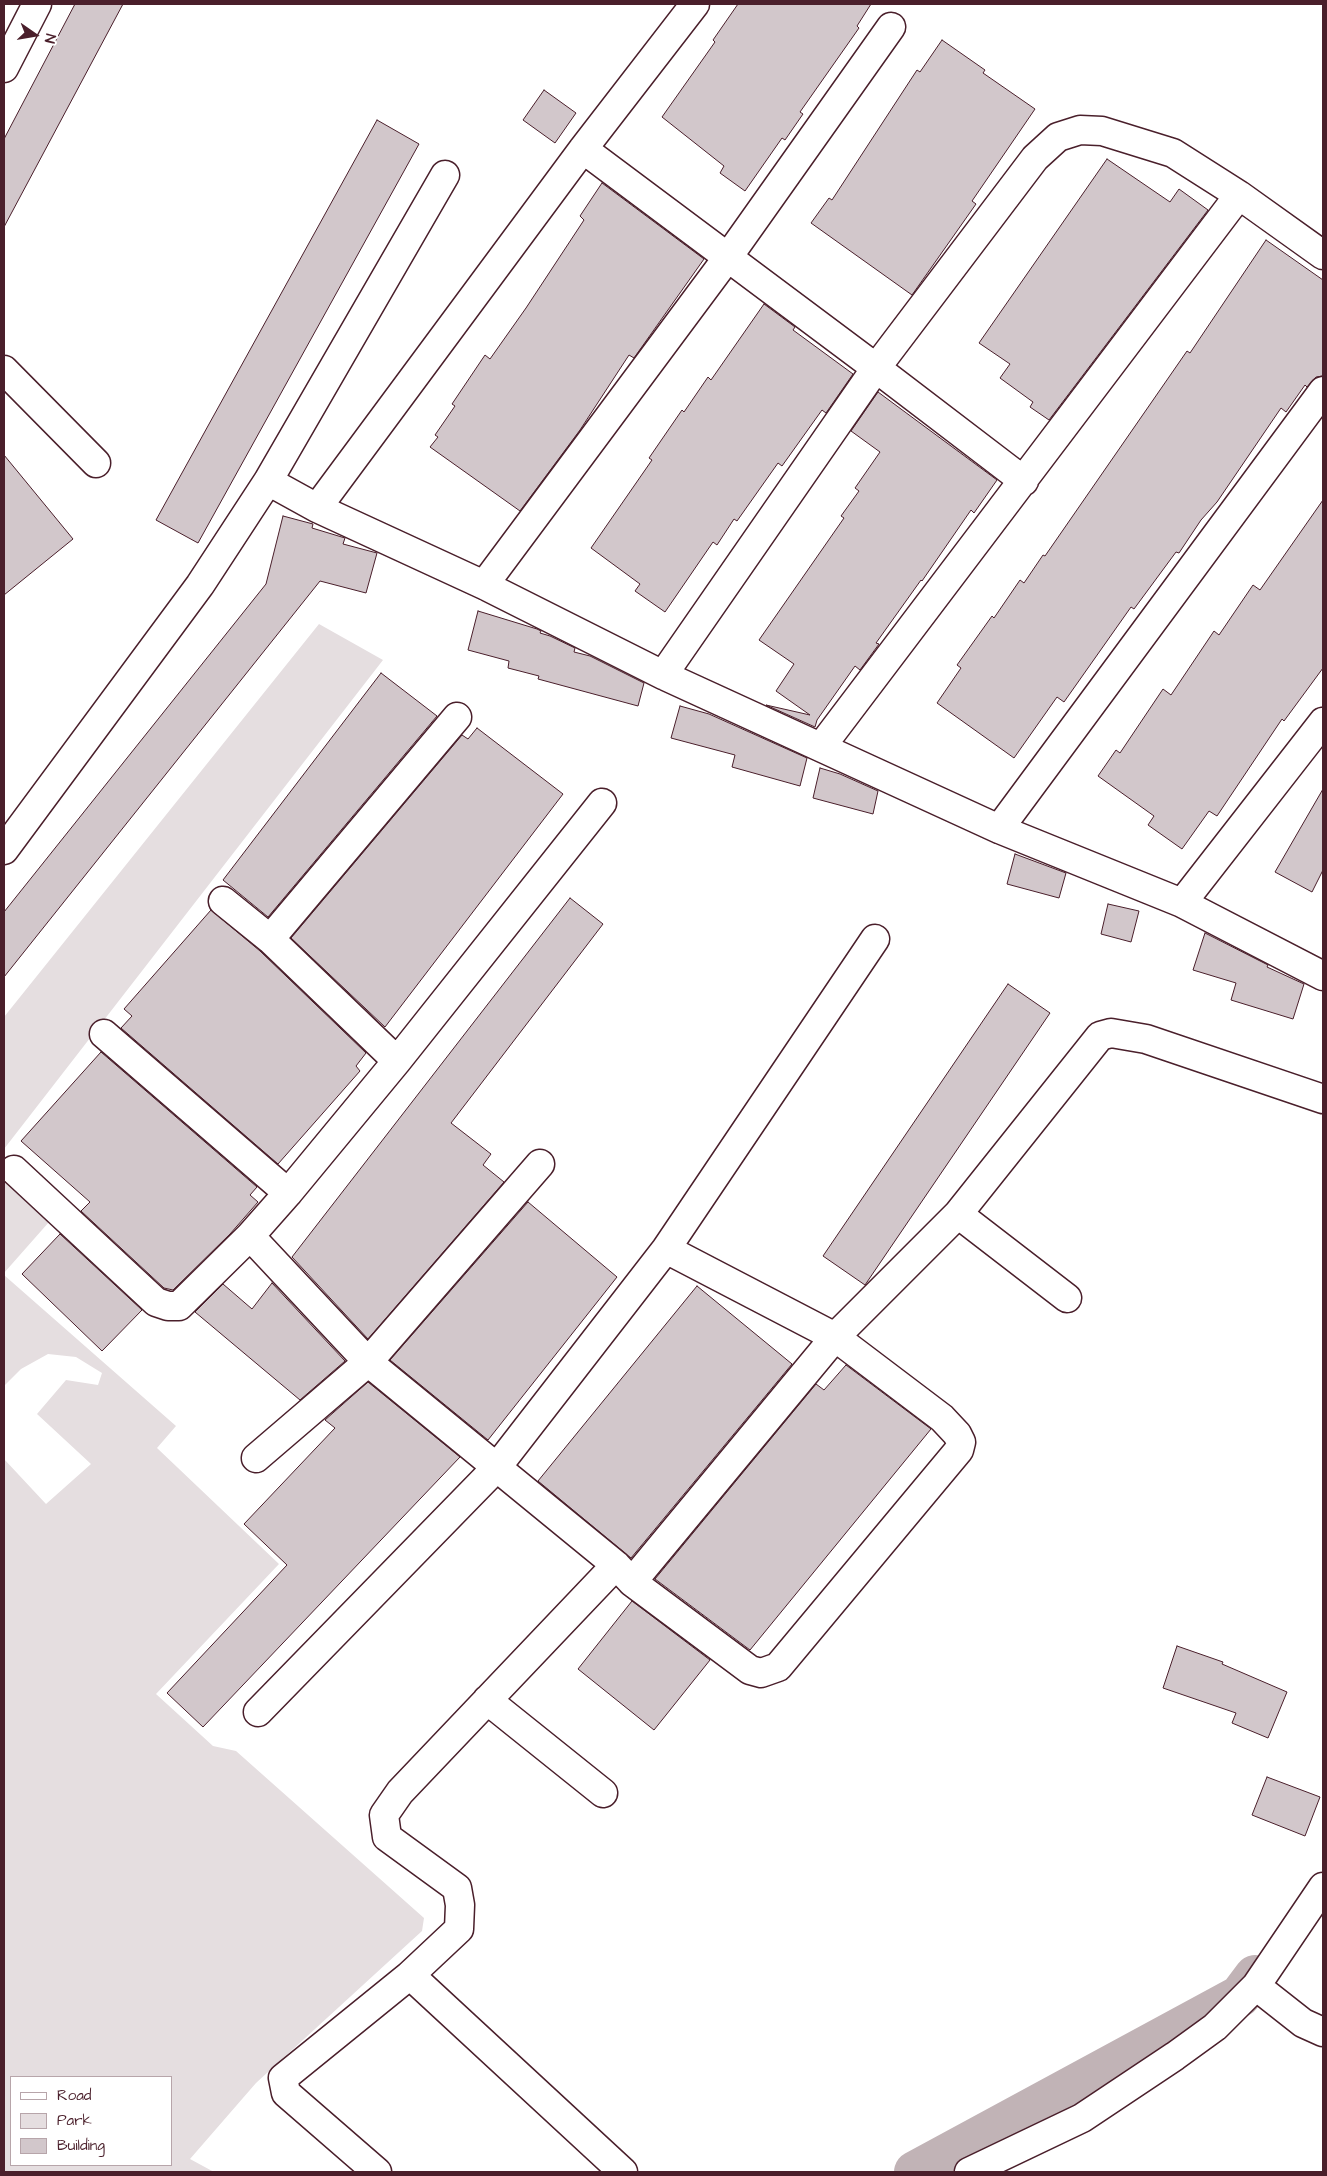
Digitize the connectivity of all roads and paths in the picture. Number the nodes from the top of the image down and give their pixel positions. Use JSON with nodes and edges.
{"nodes":[{"id":1,"x":37,"y":4,"type":"edge"},
{"id":2,"x":695,"y":4,"type":"edge"},
{"id":3,"x":891,"y":27,"type":"dead end"},
{"id":4,"x":4,"y":68,"type":"edge"},
{"id":5,"x":583,"y":149,"type":"junction"},
{"id":6,"x":444,"y":175,"type":"dead end"},
{"id":7,"x":1239,"y":194,"type":"junction"},
{"id":8,"x":1323,"y":255,"type":"edge"},
{"id":9,"x":728,"y":258,"type":"junction"},
{"id":10,"x":876,"y":368,"type":"junction"},
{"id":11,"x":4,"y":370,"type":"edge"},
{"id":12,"x":1323,"y":391,"type":"edge"},
{"id":13,"x":96,"y":463,"type":"dead end"},
{"id":14,"x":268,"y":481,"type":"junction"},
{"id":15,"x":1024,"y":481,"type":"junction"},
{"id":16,"x":317,"y":508,"type":"junction"},
{"id":17,"x":484,"y":585,"type":"junction"},
{"id":18,"x":663,"y":675,"type":"junction"},
{"id":19,"x":457,"y":717,"type":"dead end"},
{"id":20,"x":1323,"y":722,"type":"edge"},
{"id":21,"x":821,"y":747,"type":"junction"},
{"id":22,"x":602,"y":803,"type":"dead end"},
{"id":23,"x":999,"y":829,"type":"junction"},
{"id":24,"x":4,"y":850,"type":"edge"},
{"id":25,"x":223,"y":901,"type":"dead end"},
{"id":26,"x":1182,"y":903,"type":"junction"},
{"id":27,"x":270,"y":939,"type":"junction"},
{"id":28,"x":875,"y":940,"type":"dead end"},
{"id":29,"x":1323,"y":976,"type":"edge"},
{"id":30,"x":104,"y":1034,"type":"dead end"},
{"id":31,"x":398,"y":1062,"type":"junction"},
{"id":32,"x":1323,"y":1099,"type":"edge"},
{"id":33,"x":540,"y":1164,"type":"dead end"},
{"id":34,"x":14,"y":1170,"type":"dead end"},
{"id":35,"x":288,"y":1193,"type":"junction"},
{"id":36,"x":958,"y":1214,"type":"junction"},
{"id":37,"x":250,"y":1236,"type":"junction"},
{"id":38,"x":666,"y":1250,"type":"junction"},
{"id":39,"x":1067,"y":1298,"type":"dead end"},
{"id":40,"x":836,"y":1337,"type":"junction"},
{"id":41,"x":368,"y":1362,"type":"junction"},
{"id":42,"x":256,"y":1458,"type":"dead end"},
{"id":43,"x":497,"y":1467,"type":"junction"},
{"id":44,"x":624,"y":1573,"type":"junction"},
{"id":45,"x":487,"y":1700,"type":"junction"},
{"id":46,"x":258,"y":1712,"type":"dead end"},
{"id":47,"x":603,"y":1793,"type":"dead end"},
{"id":48,"x":1323,"y":1887,"type":"edge"},
{"id":49,"x":410,"y":1976,"type":"junction"},
{"id":50,"x":1256,"y":1986,"type":"junction"},
{"id":51,"x":1323,"y":2032,"type":"edge"},
{"id":52,"x":377,"y":2172,"type":"edge"},
{"id":53,"x":623,"y":2172,"type":"edge"},
{"id":54,"x":969,"y":2172,"type":"edge"}],
"edges":[{"from":1,"to":4,"type":"street"},
{"from":2,"to":5,"type":"street"},
{"from":3,"to":9,"type":"street"},
{"from":5,"to":9,"type":"street"},
{"from":5,"to":16,"type":"street"},
{"from":6,"to":14,"type":"street"},
{"from":7,"to":8,"type":"street"},
{"from":7,"to":10,"type":"street"},
{"from":7,"to":15,"type":"street"},
{"from":9,"to":10,"type":"street"},
{"from":9,"to":17,"type":"street"},
{"from":10,"to":15,"type":"street"},
{"from":10,"to":18,"type":"street"},
{"from":11,"to":13,"type":"street"},
{"from":12,"to":23,"type":"street"},
{"from":14,"to":16,"type":"street"},
{"from":14,"to":24,"type":"street"},
{"from":15,"to":21,"type":"street"},
{"from":16,"to":17,"type":"street"},
{"from":17,"to":18,"type":"street"},
{"from":18,"to":21,"type":"street"},
{"from":19,"to":27,"type":"street"},
{"from":20,"to":26,"type":"street"},
{"from":21,"to":23,"type":"street"},
{"from":22,"to":31,"type":"street"},
{"from":23,"to":26,"type":"street"},
{"from":25,"to":27,"type":"street"},
{"from":26,"to":29,"type":"street"},
{"from":27,"to":31,"type":"street"},
{"from":28,"to":38,"type":"street"},
{"from":30,"to":35,"type":"street"},
{"from":31,"to":35,"type":"street"},
{"from":32,"to":36,"type":"street"},
{"from":33,"to":41,"type":"street"},
{"from":34,"to":37,"type":"street"},
{"from":35,"to":37,"type":"street"},
{"from":36,"to":39,"type":"street"},
{"from":36,"to":40,"type":"street"},
{"from":37,"to":41,"type":"street"},
{"from":38,"to":40,"type":"street"},
{"from":38,"to":43,"type":"street"},
{"from":40,"to":44,"type":"street"},
{"from":40,"to":44,"type":"street"},
{"from":41,"to":42,"type":"street"},
{"from":41,"to":43,"type":"street"},
{"from":43,"to":44,"type":"street"},
{"from":43,"to":46,"type":"street"},
{"from":44,"to":45,"type":"street"},
{"from":45,"to":47,"type":"street"},
{"from":45,"to":49,"type":"street"},
{"from":48,"to":50,"type":"street"},
{"from":49,"to":52,"type":"street"},
{"from":49,"to":53,"type":"street"},
{"from":50,"to":51,"type":"street"},
{"from":50,"to":54,"type":"street"}]}
